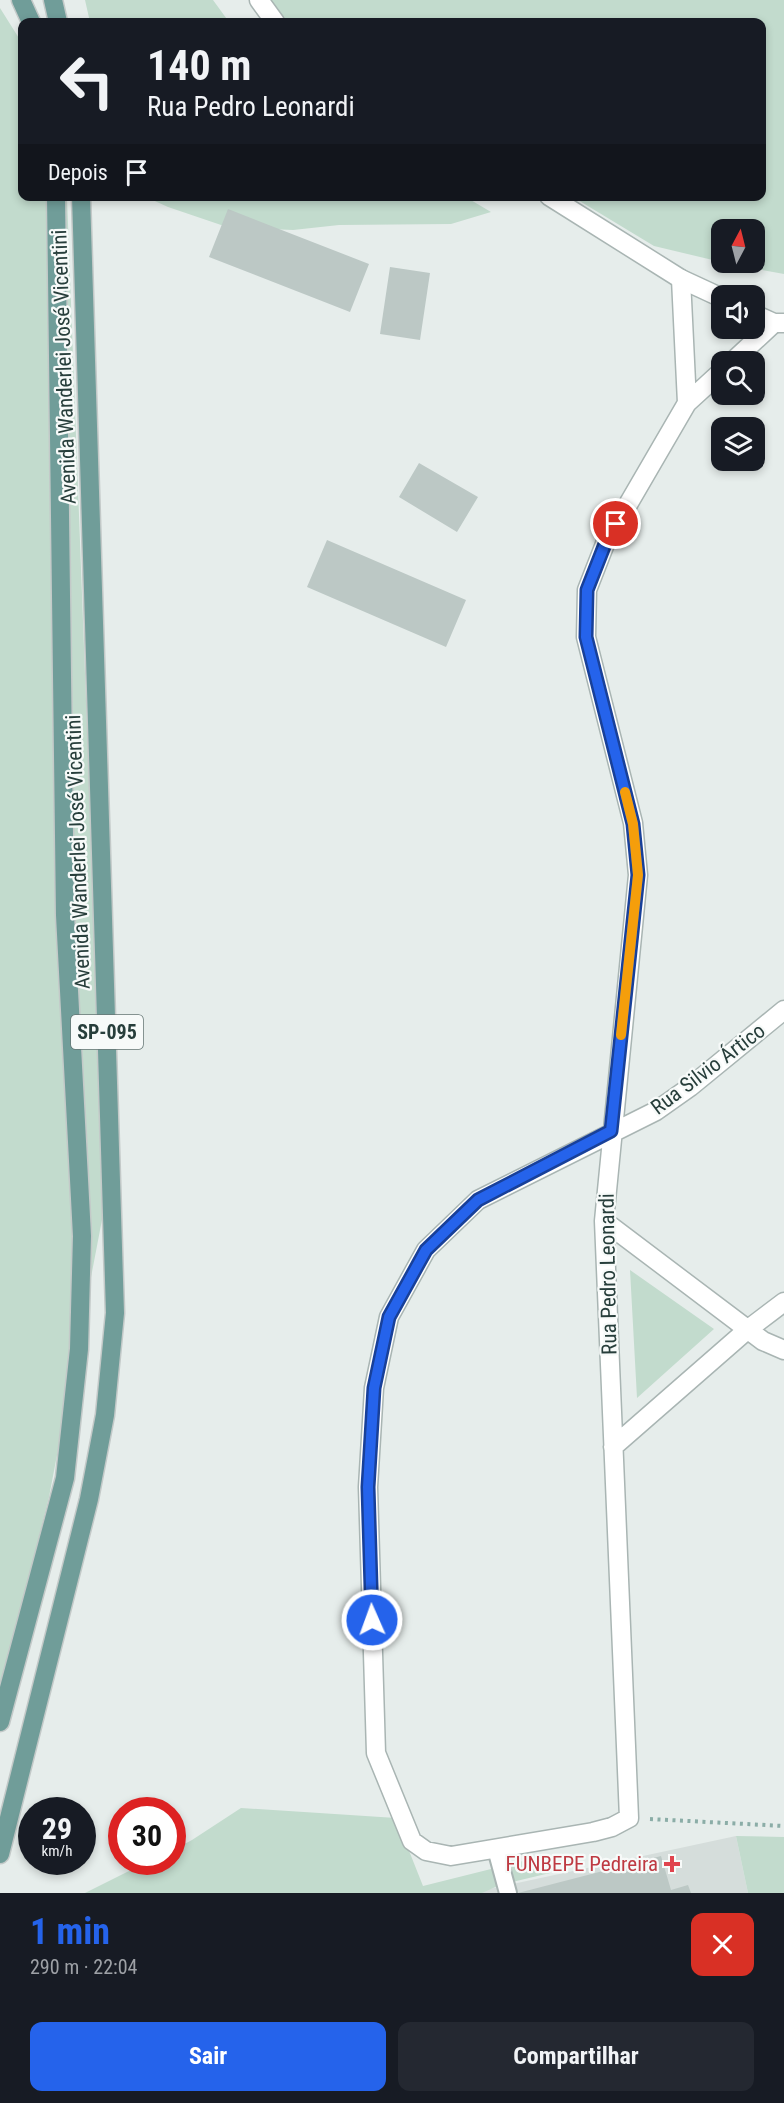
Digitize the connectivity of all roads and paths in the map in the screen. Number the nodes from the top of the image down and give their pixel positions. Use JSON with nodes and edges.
{"nodes":[{"id":1,"x":21,"y":0,"type":"edge"},
{"id":2,"x":53,"y":0,"type":"edge"},
{"id":3,"x":259,"y":0,"type":"edge"},
{"id":4,"x":29,"y":18,"type":"edge"},
{"id":5,"x":57,"y":18,"type":"edge"},
{"id":6,"x":272,"y":18,"type":"edge"},
{"id":7,"x":56,"y":201,"type":"edge"},
{"id":8,"x":81,"y":201,"type":"edge"},
{"id":9,"x":557,"y":201,"type":"edge"},
{"id":10,"x":681,"y":279,"type":"junction"},
{"id":11,"x":711,"y":293,"type":"edge"},
{"id":12,"x":779,"y":323,"type":"edge"},
{"id":13,"x":745,"y":351,"type":"edge"},
{"id":14,"x":711,"y":381,"type":"edge"},
{"id":15,"x":687,"y":403,"type":"junction"},
{"id":16,"x":784,"y":1010,"type":"edge"},
{"id":17,"x":611,"y":1131,"type":"junction"},
{"id":18,"x":604,"y":1221,"type":"junction"},
{"id":19,"x":784,"y":1302,"type":"edge"},
{"id":20,"x":747,"y":1330,"type":"junction"},
{"id":21,"x":784,"y":1350,"type":"edge"},
{"id":22,"x":613,"y":1447,"type":"junction"},
{"id":23,"x":0,"y":1722,"type":"edge"},
{"id":24,"x":629,"y":1818,"type":"junction"},
{"id":25,"x":784,"y":1826,"type":"edge"},
{"id":26,"x":496,"y":1849,"type":"junction"},
{"id":27,"x":0,"y":1854,"type":"edge"},
{"id":28,"x":508,"y":1893,"type":"edge"}],
"edges":[{"from":1,"to":4,"type":"main road"},
{"from":2,"to":5,"type":"main road"},
{"from":3,"to":6,"type":"street"},
{"from":7,"to":23,"type":"main road","name":"Avenida Wanderlei José Vicentini","number":"SP-095"},
{"from":8,"to":27,"type":"main road","name":"Avenida Wanderlei José Vicentini","number":"SP-095"},
{"from":9,"to":10,"type":"street"},
{"from":10,"to":11,"type":"street"},
{"from":10,"to":15,"type":"street"},
{"from":12,"to":13,"type":"street"},
{"from":14,"to":15,"type":"street","name":"Rua Pedro Leonardi"},
{"from":15,"to":17,"type":"street","name":"Rua Pedro Leonardi"},
{"from":16,"to":17,"type":"street","name":"Rua Silvio Ártico"},
{"from":17,"to":18,"type":"street","name":"Rua Pedro Leonardi"},
{"from":17,"to":26,"type":"street","name":"Rua Silvio Ártico"},
{"from":18,"to":20,"type":"street"},
{"from":18,"to":22,"type":"street","name":"Rua Pedro Leonardi"},
{"from":19,"to":20,"type":"street"},
{"from":20,"to":21,"type":"street"},
{"from":20,"to":22,"type":"street"},
{"from":22,"to":24,"type":"street","name":"Rua Pedro Leonardi"},
{"from":24,"to":25,"type":"path"},
{"from":24,"to":26,"type":"street","name":"Rua Silvio Ártico"},
{"from":26,"to":28,"type":"lane"}]}
